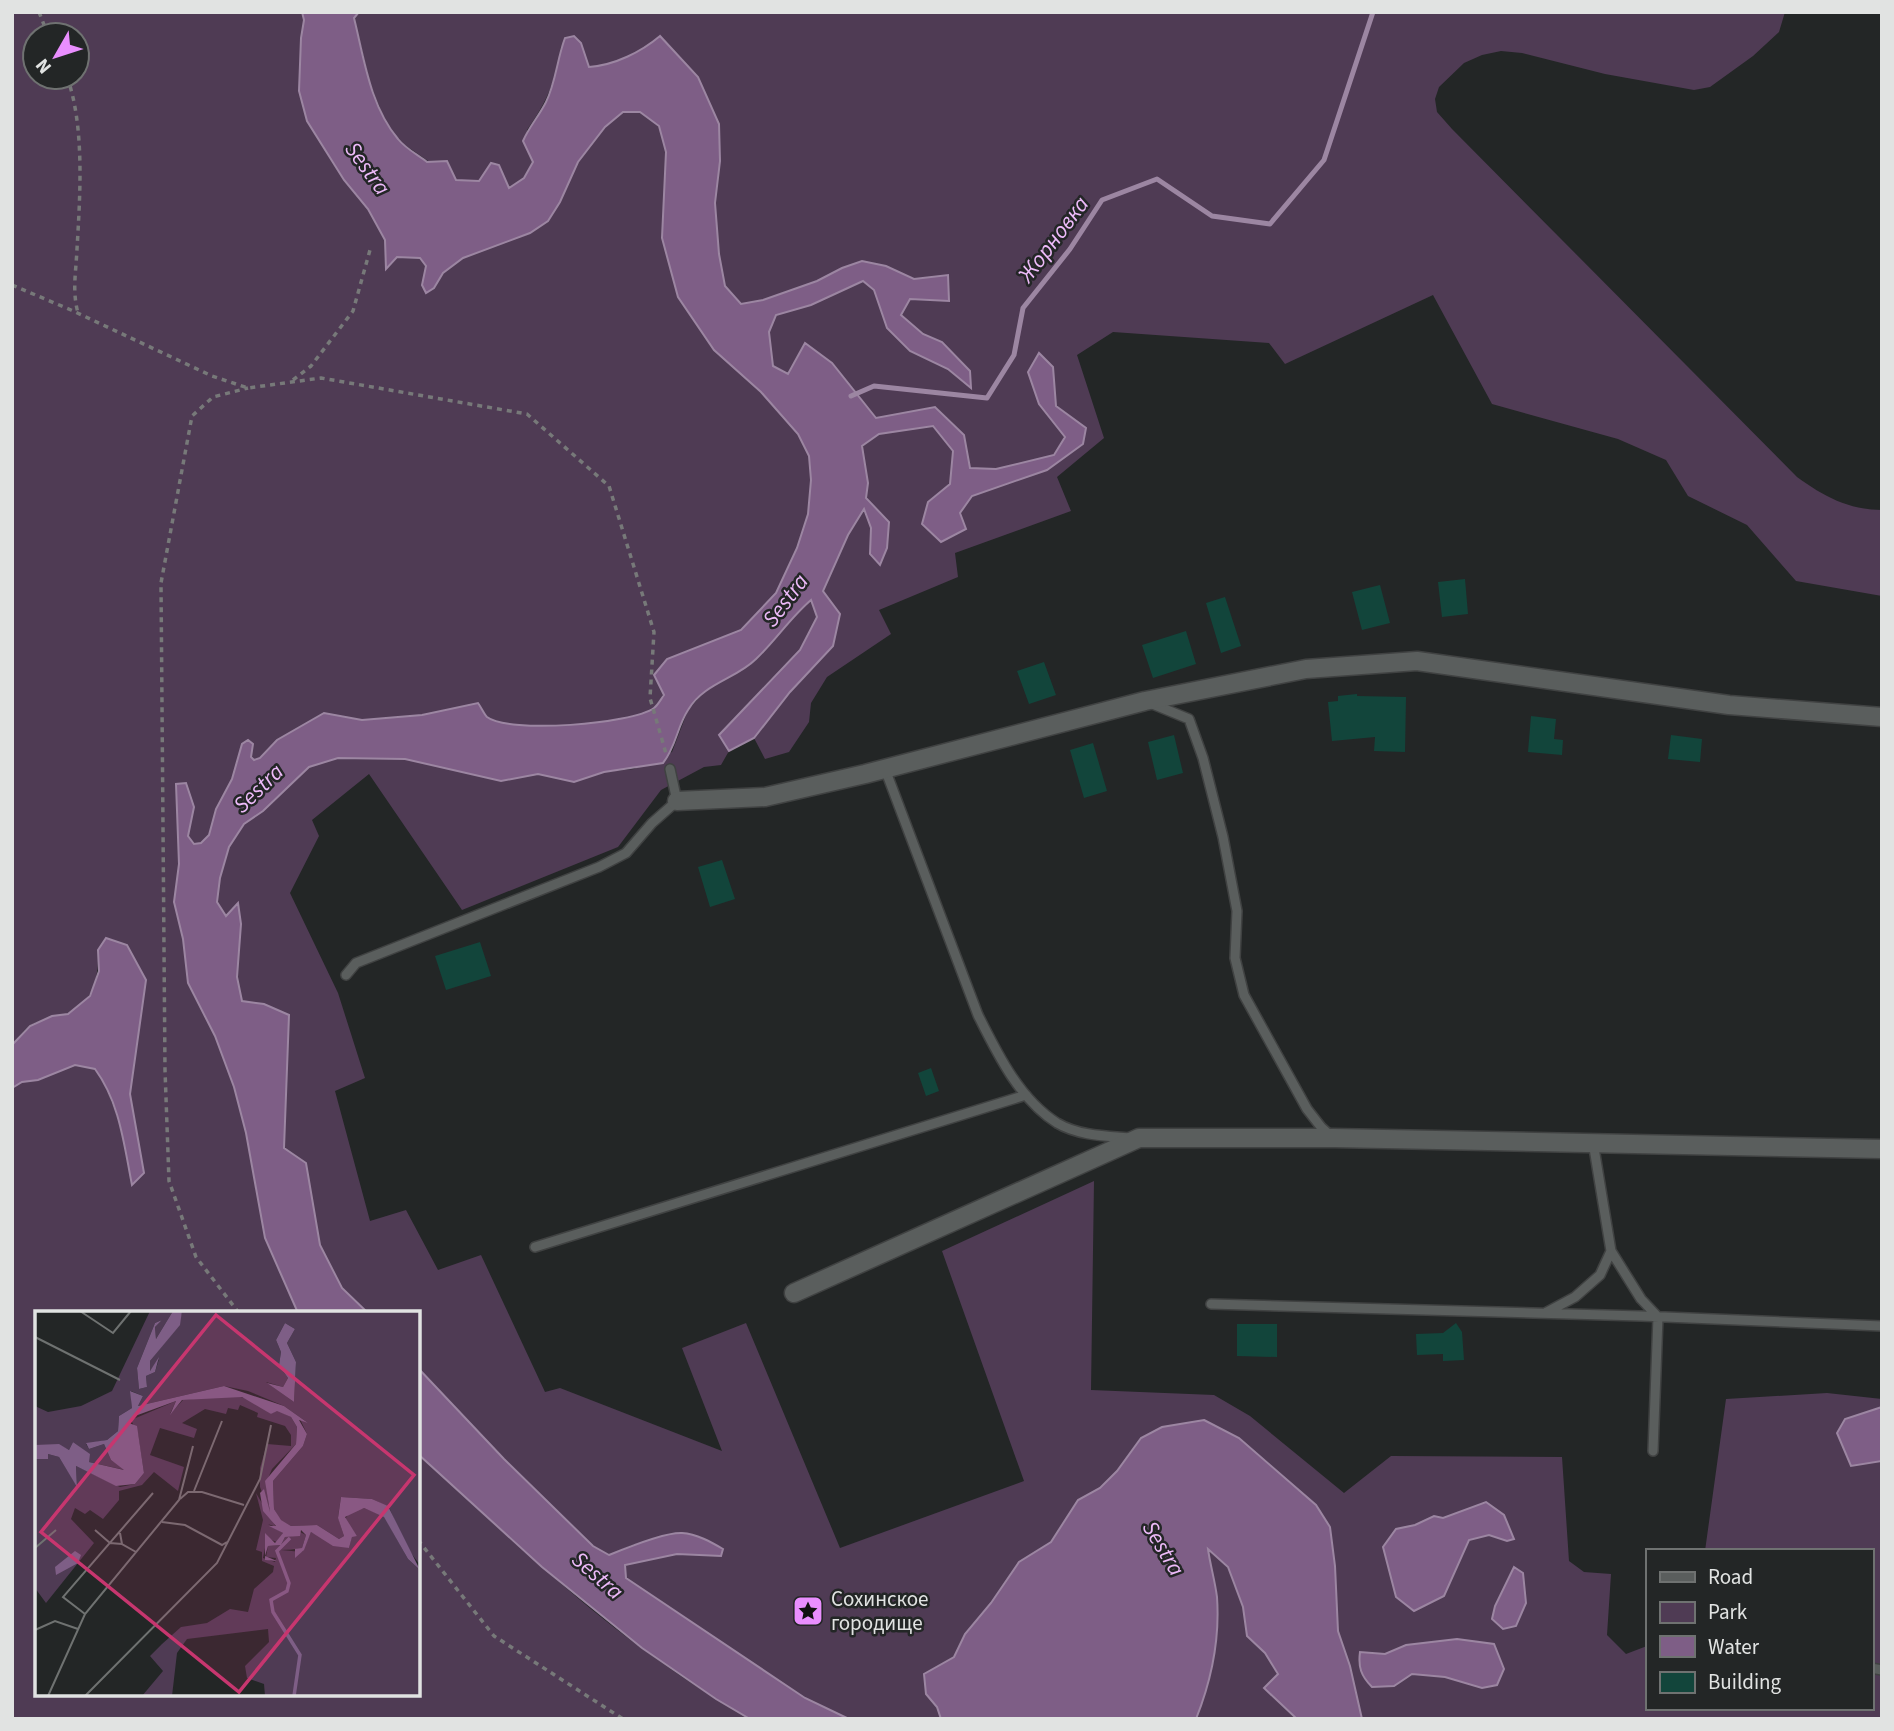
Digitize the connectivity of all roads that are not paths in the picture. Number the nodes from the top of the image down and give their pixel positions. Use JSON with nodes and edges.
{"nodes":[{"id":1,"x":1145,"y":701,"type":"junction"},
{"id":2,"x":1882,"y":717,"type":"edge"},
{"id":3,"x":670,"y":769,"type":"road end"},
{"id":4,"x":885,"y":769,"type":"junction"},
{"id":5,"x":677,"y":801,"type":"junction"},
{"id":6,"x":346,"y":975,"type":"dead end"},
{"id":7,"x":1026,"y":1095,"type":"junction"},
{"id":8,"x":1139,"y":1138,"type":"junction"},
{"id":9,"x":1335,"y":1138,"type":"junction"},
{"id":10,"x":1593,"y":1142,"type":"junction"},
{"id":11,"x":1882,"y":1149,"type":"edge"},
{"id":12,"x":535,"y":1247,"type":"dead end"},
{"id":13,"x":1611,"y":1251,"type":"junction"},
{"id":14,"x":794,"y":1293,"type":"dead end"},
{"id":15,"x":1212,"y":1304,"type":"dead end"},
{"id":16,"x":1545,"y":1313,"type":"junction"},
{"id":17,"x":1658,"y":1317,"type":"junction"},
{"id":18,"x":1882,"y":1326,"type":"edge"},
{"id":19,"x":1653,"y":1451,"type":"dead end"}],
"edges":[{"from":1,"to":2,"type":"street"},
{"from":1,"to":4,"type":"street"},
{"from":1,"to":9,"type":"lane"},
{"from":3,"to":5,"type":"lane"},
{"from":4,"to":5,"type":"street"},
{"from":4,"to":7,"type":"lane"},
{"from":5,"to":6,"type":"lane"},
{"from":7,"to":8,"type":"lane"},
{"from":7,"to":12,"type":"lane"},
{"from":8,"to":9,"type":"street"},
{"from":8,"to":14,"type":"street"},
{"from":9,"to":10,"type":"street"},
{"from":10,"to":11,"type":"street"},
{"from":10,"to":13,"type":"lane"},
{"from":13,"to":16,"type":"lane"},
{"from":13,"to":17,"type":"lane"},
{"from":15,"to":16,"type":"lane"},
{"from":16,"to":17,"type":"lane"},
{"from":17,"to":18,"type":"lane"},
{"from":17,"to":19,"type":"lane"}]}
